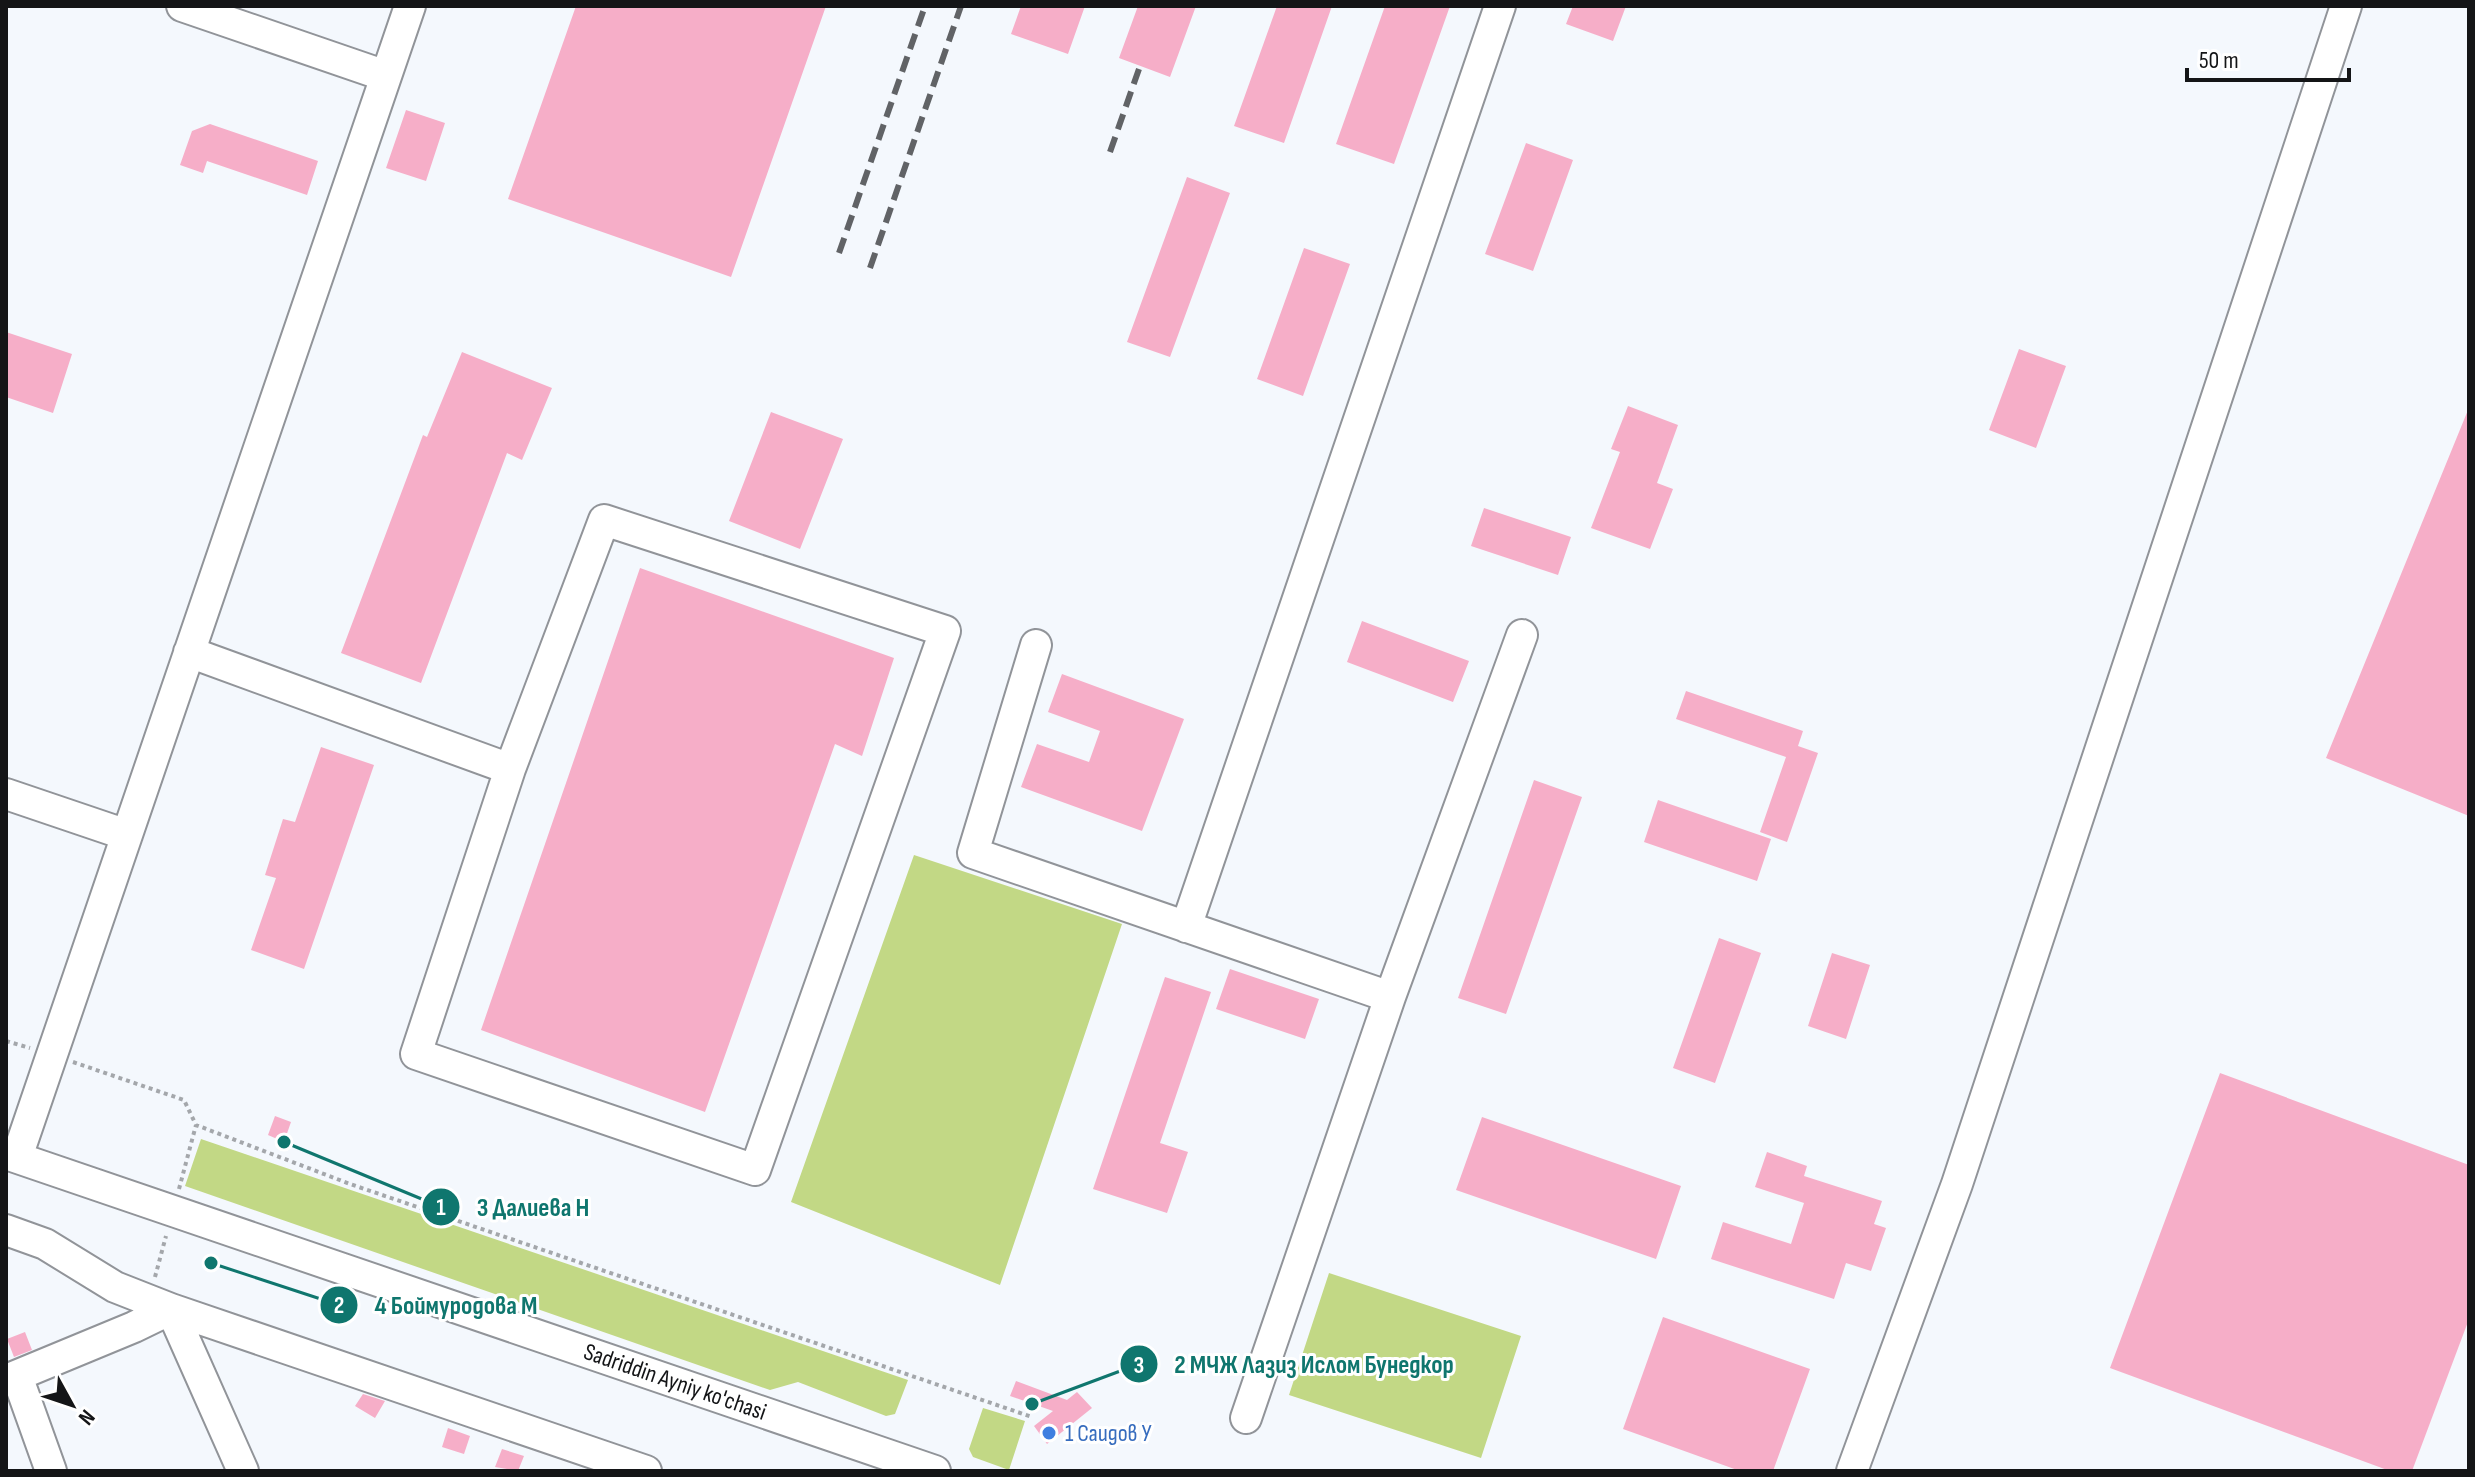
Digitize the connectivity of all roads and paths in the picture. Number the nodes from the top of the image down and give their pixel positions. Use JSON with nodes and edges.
{"nodes":[{"id":1,"x":182,"y":6,"type":"edge"},
{"id":2,"x":410,"y":6,"type":"edge"},
{"id":3,"x":1500,"y":6,"type":"edge"},
{"id":4,"x":2346,"y":6,"type":"edge"},
{"id":5,"x":386,"y":76,"type":"junction"},
{"id":6,"x":1522,"y":635,"type":"dead end"},
{"id":7,"x":1036,"y":645,"type":"dead end"},
{"id":8,"x":189,"y":652,"type":"junction"},
{"id":9,"x":510,"y":769,"type":"junction"},
{"id":10,"x":6,"y":794,"type":"edge"},
{"id":11,"x":127,"y":835,"type":"junction"},
{"id":12,"x":1186,"y":927,"type":"junction"},
{"id":13,"x":1390,"y":997,"type":"junction"},
{"id":14,"x":6,"y":1041,"type":"edge"},
{"id":15,"x":53,"y":1056,"type":"junction"},
{"id":16,"x":11,"y":1156,"type":"edge"},
{"id":17,"x":6,"y":1230,"type":"edge"},
{"id":18,"x":171,"y":1309,"type":"junction"},
{"id":19,"x":11,"y":1378,"type":"edge"},
{"id":20,"x":1032,"y":1417,"type":"dead end"},
{"id":21,"x":1246,"y":1418,"type":"dead end"},
{"id":22,"x":51,"y":1471,"type":"edge"},
{"id":23,"x":243,"y":1471,"type":"edge"},
{"id":24,"x":646,"y":1471,"type":"edge"},
{"id":25,"x":935,"y":1471,"type":"edge"},
{"id":26,"x":1852,"y":1471,"type":"edge"}],
"edges":[{"from":1,"to":5,"type":"street"},
{"from":2,"to":5,"type":"street"},
{"from":3,"to":12,"type":"street"},
{"from":4,"to":26,"type":"street"},
{"from":5,"to":8,"type":"street"},
{"from":6,"to":13,"type":"street"},
{"from":7,"to":12,"type":"street"},
{"from":8,"to":9,"type":"street"},
{"from":8,"to":11,"type":"street"},
{"from":9,"to":9,"type":"street"},
{"from":10,"to":11,"type":"street"},
{"from":11,"to":15,"type":"street"},
{"from":12,"to":13,"type":"street"},
{"from":13,"to":21,"type":"street"},
{"from":14,"to":15,"type":"path"},
{"from":15,"to":16,"type":"street"},
{"from":15,"to":20,"type":"path"},
{"from":16,"to":25,"type":"street","name":"Sadriddin Ayniy ko'chasi"},
{"from":17,"to":18,"type":"street"},
{"from":18,"to":19,"type":"street"},
{"from":18,"to":23,"type":"street"},
{"from":18,"to":24,"type":"street"},
{"from":19,"to":22,"type":"street"}]}
